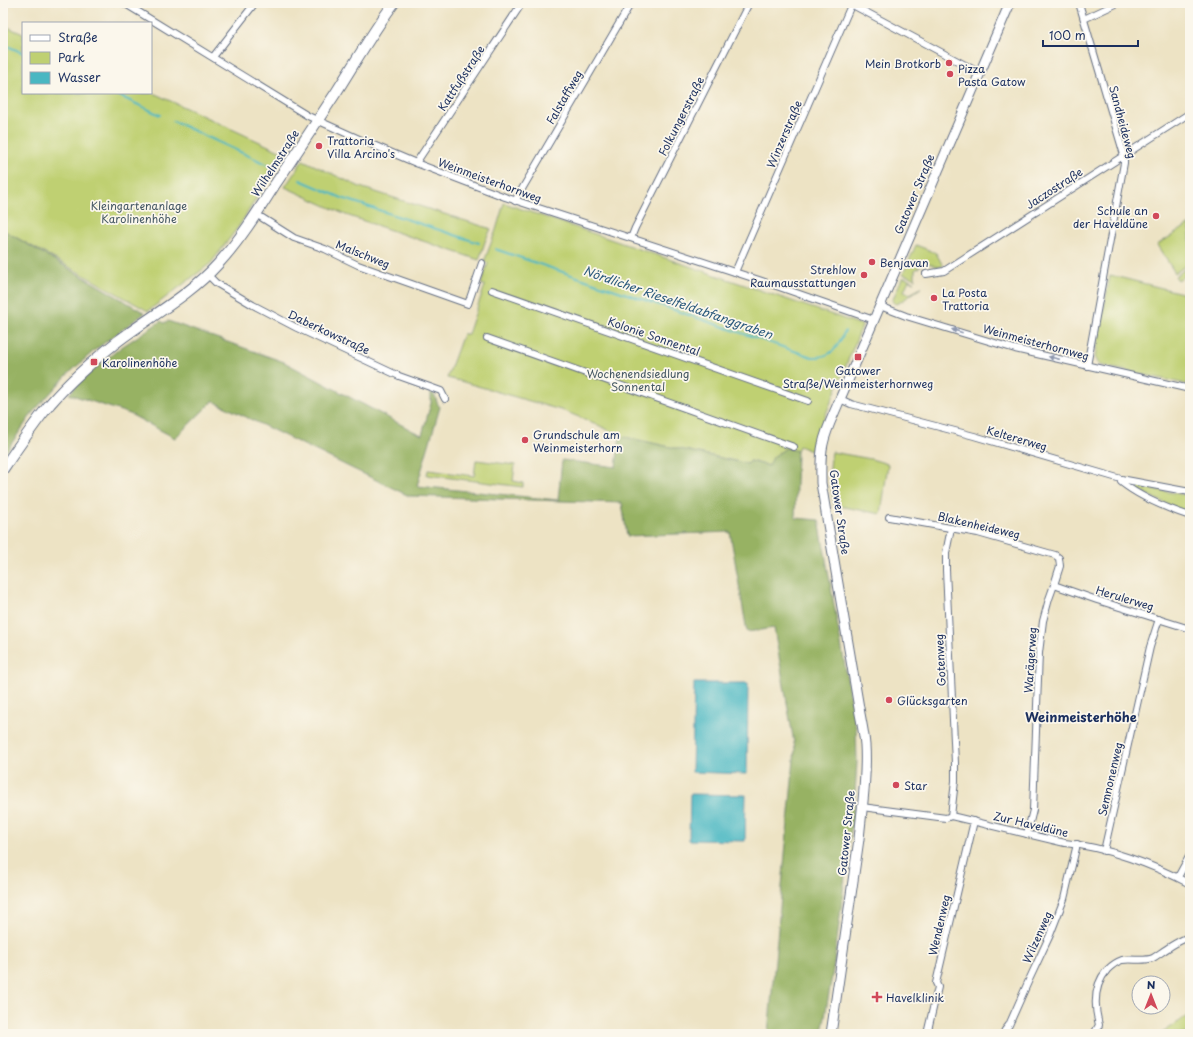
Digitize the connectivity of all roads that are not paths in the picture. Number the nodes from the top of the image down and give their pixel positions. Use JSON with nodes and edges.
{"nodes":[{"id":1,"x":124,"y":3,"type":"edge"},
{"id":2,"x":255,"y":3,"type":"edge"},
{"id":3,"x":394,"y":3,"type":"edge"},
{"id":4,"x":522,"y":3,"type":"edge"},
{"id":5,"x":631,"y":3,"type":"edge"},
{"id":6,"x":749,"y":3,"type":"edge"},
{"id":7,"x":1010,"y":3,"type":"edge"},
{"id":8,"x":1079,"y":3,"type":"edge"},
{"id":9,"x":1118,"y":3,"type":"edge"},
{"id":10,"x":850,"y":4,"type":"edge"},
{"id":11,"x":1084,"y":19,"type":"junction"},
{"id":12,"x":213,"y":58,"type":"junction"},
{"id":13,"x":980,"y":73,"type":"junction"},
{"id":14,"x":1190,"y":113,"type":"edge"},
{"id":15,"x":317,"y":121,"type":"junction"},
{"id":16,"x":1124,"y":155,"type":"junction"},
{"id":17,"x":416,"y":163,"type":"junction"},
{"id":18,"x":514,"y":200,"type":"junction"},
{"id":19,"x":256,"y":214,"type":"junction"},
{"id":20,"x":631,"y":238,"type":"junction"},
{"id":21,"x":482,"y":263,"type":"dead end"},
{"id":22,"x":736,"y":272,"type":"junction"},
{"id":23,"x":926,"y":274,"type":"dead end"},
{"id":24,"x":208,"y":275,"type":"junction"},
{"id":25,"x":492,"y":290,"type":"dead end"},
{"id":26,"x":880,"y":306,"type":"junction"},
{"id":27,"x":874,"y":320,"type":"junction"},
{"id":28,"x":487,"y":338,"type":"dead end"},
{"id":29,"x":1087,"y":366,"type":"junction"},
{"id":30,"x":1190,"y":389,"type":"edge"},
{"id":31,"x":445,"y":399,"type":"dead end"},
{"id":32,"x":840,"y":400,"type":"junction"},
{"id":33,"x":808,"y":402,"type":"dead end"},
{"id":34,"x":794,"y":446,"type":"dead end"},
{"id":35,"x":3,"y":469,"type":"edge"},
{"id":36,"x":1121,"y":479,"type":"junction"},
{"id":37,"x":1190,"y":492,"type":"edge"},
{"id":38,"x":1190,"y":516,"type":"edge"},
{"id":39,"x":889,"y":517,"type":"dead end"},
{"id":40,"x":951,"y":528,"type":"junction"},
{"id":41,"x":1060,"y":561,"type":"joint"},
{"id":42,"x":1054,"y":585,"type":"junction"},
{"id":43,"x":1159,"y":619,"type":"junction"},
{"id":44,"x":1190,"y":629,"type":"edge"},
{"id":45,"x":862,"y":807,"type":"junction"},
{"id":46,"x":951,"y":816,"type":"junction"},
{"id":47,"x":974,"y":821,"type":"junction"},
{"id":48,"x":1026,"y":834,"type":"junction"},
{"id":49,"x":1077,"y":844,"type":"junction"},
{"id":50,"x":1104,"y":851,"type":"junction"},
{"id":51,"x":1190,"y":855,"type":"edge"},
{"id":52,"x":1178,"y":877,"type":"junction"},
{"id":53,"x":1190,"y":884,"type":"edge"},
{"id":54,"x":1190,"y":936,"type":"edge"},
{"id":55,"x":831,"y":1034,"type":"edge"},
{"id":56,"x":927,"y":1034,"type":"edge"},
{"id":57,"x":1003,"y":1034,"type":"edge"},
{"id":58,"x":1094,"y":1034,"type":"edge"}],
"edges":[{"from":1,"to":12,"type":"street","name":"Weinmeisterhornweg"},
{"from":2,"to":12,"type":"street"},
{"from":3,"to":15,"type":"main road","name":"Wilhelmstraße"},
{"from":4,"to":17,"type":"street","name":"Kattfußstraße"},
{"from":5,"to":18,"type":"street","name":"Falstaffweg"},
{"from":6,"to":20,"type":"street","name":"Folkungerstraße"},
{"from":7,"to":13,"type":"main road","name":"Gatower Straße"},
{"from":8,"to":11,"type":"street","name":"Sandheideweg"},
{"from":9,"to":11,"type":"street"},
{"from":10,"to":13,"type":"street"},
{"from":10,"to":22,"type":"street","name":"Winzerstraße"},
{"from":11,"to":16,"type":"street","name":"Sandheideweg"},
{"from":12,"to":15,"type":"street","name":"Weinmeisterhornweg"},
{"from":13,"to":26,"type":"main road","name":"Gatower Straße"},
{"from":14,"to":16,"type":"street","name":"Jaczostraße"},
{"from":15,"to":17,"type":"street","name":"Weinmeisterhornweg"},
{"from":15,"to":19,"type":"main road","name":"Wilhelmstraße"},
{"from":16,"to":23,"type":"street","name":"Jaczostraße"},
{"from":16,"to":29,"type":"street","name":"Sandheideweg"},
{"from":17,"to":18,"type":"street","name":"Weinmeisterhornweg"},
{"from":18,"to":20,"type":"street","name":"Weinmeisterhornweg"},
{"from":19,"to":21,"type":"street","name":"Malschweg"},
{"from":19,"to":24,"type":"main road","name":"Wilhelmstraße"},
{"from":20,"to":22,"type":"street","name":"Weinmeisterhornweg"},
{"from":22,"to":27,"type":"street","name":"Weinmeisterhornweg"},
{"from":24,"to":31,"type":"street","name":"Daberkowstraße"},
{"from":24,"to":35,"type":"main road","name":"Wilhelmstraße"},
{"from":25,"to":33,"type":"street","name":"Kolonie Sonnental"},
{"from":26,"to":27,"type":"main road","name":"Gatower Straße"},
{"from":29,"to":26,"type":"street","name":"Weinmeisterhornweg","one_way":true},
{"from":27,"to":32,"type":"main road","name":"Gatower Straße"},
{"from":28,"to":34,"type":"street"},
{"from":29,"to":30,"type":"street","name":"Weinmeisterhornweg"},
{"from":32,"to":36,"type":"street","name":"Keltererweg"},
{"from":32,"to":45,"type":"main road","name":"Gatower Straße"},
{"from":36,"to":37,"type":"street","name":"Keltererweg"},
{"from":36,"to":38,"type":"street"},
{"from":39,"to":40,"type":"street","name":"Blakenheideweg"},
{"from":40,"to":41,"type":"street","name":"Blakenheideweg"},
{"from":40,"to":46,"type":"street","name":"Gotenweg"},
{"from":41,"to":42,"type":"street","name":"Warägerweg"},
{"from":42,"to":43,"type":"street","name":"Herulerweg"},
{"from":42,"to":48,"type":"street","name":"Warägerweg"},
{"from":43,"to":44,"type":"street","name":"Herulerweg"},
{"from":43,"to":50,"type":"street","name":"Semnonenweg"},
{"from":45,"to":46,"type":"street","name":"Zur Haveldüne"},
{"from":45,"to":55,"type":"main road","name":"Gatower Straße"},
{"from":46,"to":47,"type":"street","name":"Zur Haveldüne"},
{"from":47,"to":48,"type":"street","name":"Zur Haveldüne"},
{"from":47,"to":56,"type":"street","name":"Wendenweg"},
{"from":48,"to":49,"type":"street","name":"Zur Haveldüne"},
{"from":49,"to":50,"type":"street","name":"Zur Haveldüne"},
{"from":49,"to":57,"type":"street","name":"Wilzenweg"},
{"from":50,"to":52,"type":"street","name":"Zur Haveldüne"},
{"from":51,"to":52,"type":"street"},
{"from":52,"to":53,"type":"street","name":"Zur Haveldüne"},
{"from":54,"to":58,"type":"street"}]}
